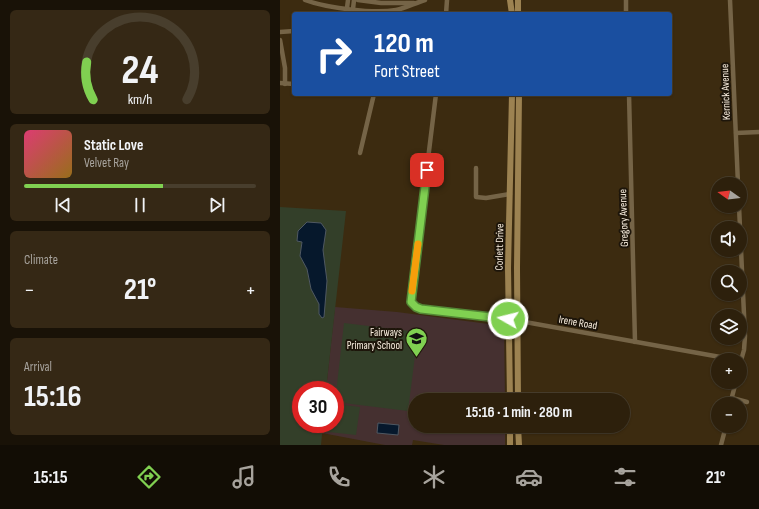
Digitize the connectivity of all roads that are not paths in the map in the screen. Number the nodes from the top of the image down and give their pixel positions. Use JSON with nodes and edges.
{"nodes":[{"id":1,"x":305,"y":0,"type":"edge"},
{"id":2,"x":348,"y":0,"type":"edge"},
{"id":3,"x":354,"y":0,"type":"edge"},
{"id":4,"x":358,"y":0,"type":"edge"},
{"id":5,"x":425,"y":0,"type":"edge"},
{"id":6,"x":447,"y":0,"type":"edge"},
{"id":7,"x":510,"y":0,"type":"edge"},
{"id":8,"x":518,"y":0,"type":"edge"},
{"id":9,"x":626,"y":0,"type":"edge"},
{"id":10,"x":730,"y":0,"type":"edge"},
{"id":11,"x":418,"y":2,"type":"junction"},
{"id":12,"x":347,"y":8,"type":"junction"},
{"id":13,"x":353,"y":9,"type":"junction"},
{"id":14,"x":390,"y":12,"type":"edge"},
{"id":15,"x":446,"y":12,"type":"edge"},
{"id":16,"x":512,"y":12,"type":"edge"},
{"id":17,"x":518,"y":12,"type":"edge"},
{"id":18,"x":626,"y":12,"type":"edge"},
{"id":19,"x":292,"y":31,"type":"edge"},
{"id":20,"x":280,"y":32,"type":"edge"},
{"id":21,"x":280,"y":40,"type":"edge"},
{"id":22,"x":282,"y":83,"type":"edge"},
{"id":23,"x":292,"y":84,"type":"edge"},
{"id":24,"x":374,"y":96,"type":"edge"},
{"id":25,"x":436,"y":96,"type":"edge"},
{"id":26,"x":512,"y":96,"type":"edge"},
{"id":27,"x":519,"y":96,"type":"edge"},
{"id":28,"x":629,"y":96,"type":"edge"},
{"id":29,"x":759,"y":132,"type":"edge"},
{"id":30,"x":736,"y":133,"type":"junction"},
{"id":31,"x":360,"y":153,"type":"dead end"},
{"id":32,"x":476,"y":168,"type":"dead end"},
{"id":33,"x":738,"y":177,"type":"edge"},
{"id":34,"x":510,"y":194,"type":"junction"},
{"id":35,"x":739,"y":213,"type":"edge"},
{"id":36,"x":508,"y":319,"type":"junction"},
{"id":37,"x":518,"y":320,"type":"junction"},
{"id":38,"x":636,"y":342,"type":"junction"},
{"id":39,"x":742,"y":353,"type":"edge"},
{"id":40,"x":711,"y":356,"type":"edge"},
{"id":41,"x":510,"y":393,"type":"edge"},
{"id":42,"x":518,"y":393,"type":"edge"},
{"id":43,"x":510,"y":433,"type":"edge"},
{"id":44,"x":518,"y":433,"type":"edge"},
{"id":45,"x":725,"y":433,"type":"edge"},
{"id":46,"x":510,"y":445,"type":"edge"},
{"id":47,"x":518,"y":445,"type":"edge"},
{"id":48,"x":722,"y":445,"type":"edge"}],
"edges":[{"from":1,"to":12,"type":"street"},
{"from":2,"to":12,"type":"street"},
{"from":3,"to":13,"type":"street"},
{"from":4,"to":11,"type":"street"},
{"from":5,"to":11,"type":"street"},
{"from":6,"to":15,"type":"street"},
{"from":7,"to":16,"type":"main road"},
{"from":8,"to":17,"type":"main road"},
{"from":9,"to":18,"type":"street"},
{"from":10,"to":30,"type":"street","name":"Kernick Avenue"},
{"from":11,"to":14,"type":"street"},
{"from":12,"to":13,"type":"street"},
{"from":13,"to":14,"type":"street"},
{"from":19,"to":20,"type":"street"},
{"from":21,"to":22,"type":"street"},
{"from":22,"to":23,"type":"street"},
{"from":24,"to":31,"type":"street"},
{"from":25,"to":36,"type":"street","name":"Irene Road"},
{"from":26,"to":34,"type":"main road","name":"Corlett Drive"},
{"from":27,"to":37,"type":"main road","name":"Corlett Drive"},
{"from":28,"to":38,"type":"street","name":"Gregory Avenue"},
{"from":29,"to":30,"type":"street"},
{"from":30,"to":33,"type":"street","name":"Kernick Avenue"},
{"from":32,"to":34,"type":"street"},
{"from":34,"to":36,"type":"main road","name":"Corlett Drive"},
{"from":35,"to":39,"type":"street"},
{"from":36,"to":37,"type":"street","name":"Irene Road"},
{"from":36,"to":41,"type":"main road","name":"Corlett Drive"},
{"from":37,"to":38,"type":"street","name":"Irene Road"},
{"from":37,"to":42,"type":"main road","name":"Corlett Drive"},
{"from":38,"to":40,"type":"street","name":"Irene Road"},
{"from":43,"to":46,"type":"main road"},
{"from":44,"to":47,"type":"main road"},
{"from":45,"to":48,"type":"street"}]}
